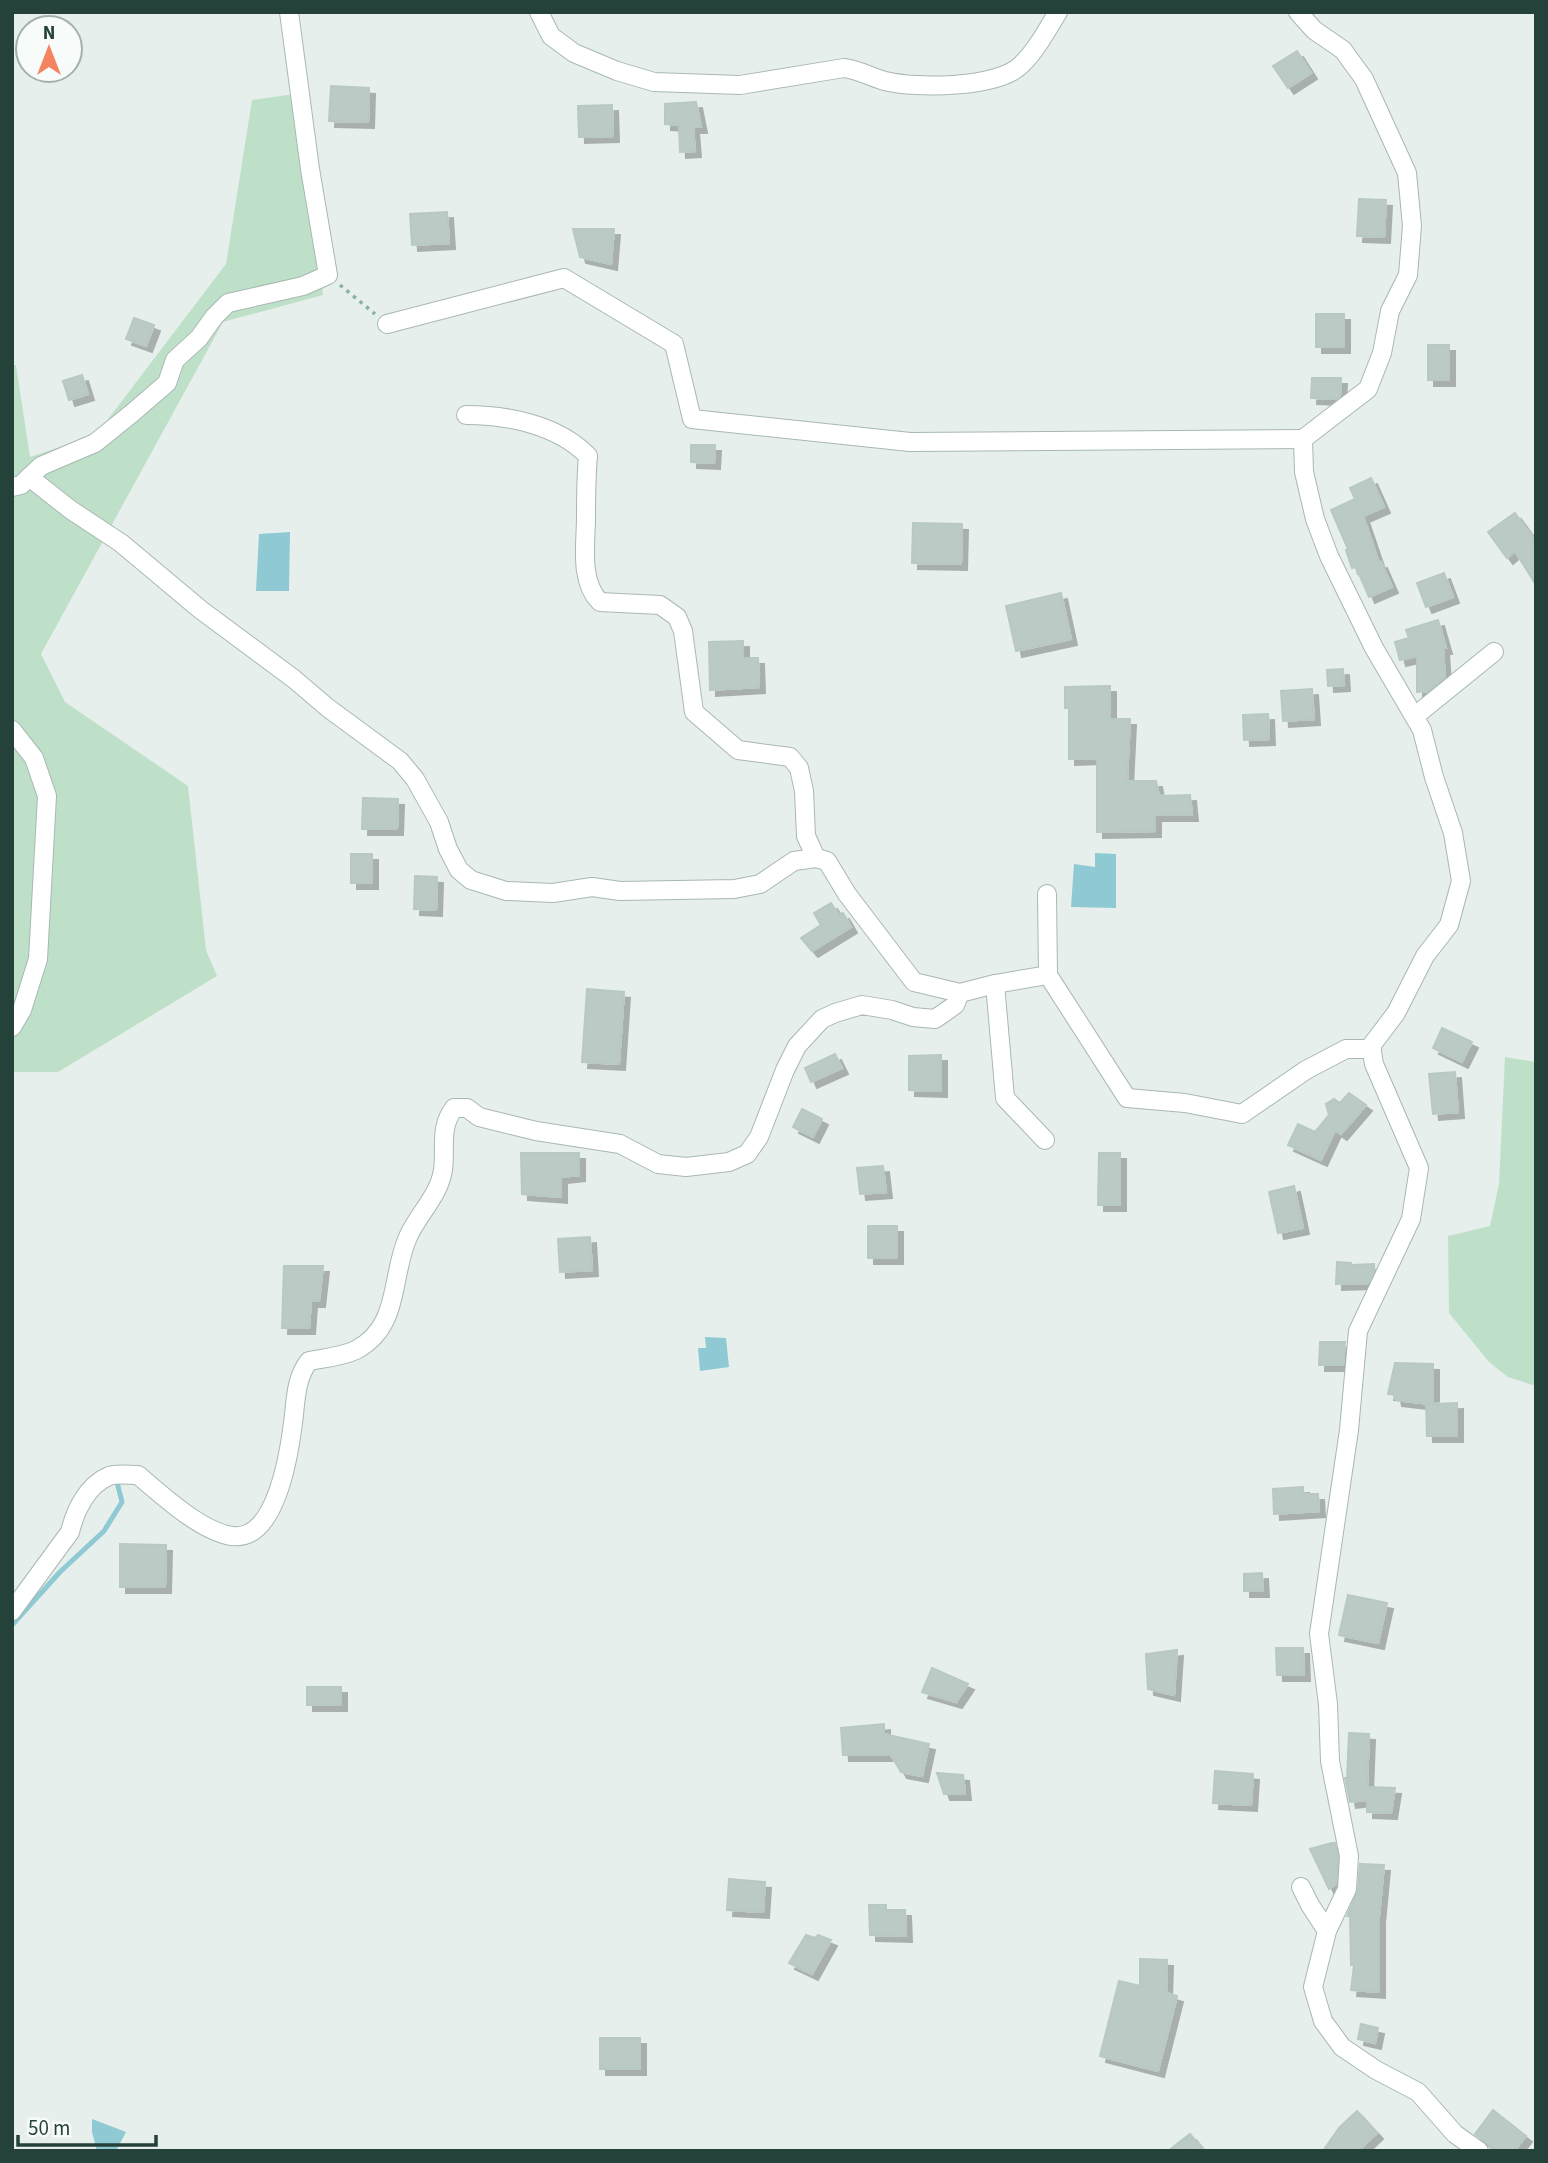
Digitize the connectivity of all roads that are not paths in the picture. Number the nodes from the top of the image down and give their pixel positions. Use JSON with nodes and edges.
{"nodes":[{"id":1,"x":289,"y":12,"type":"edge"},
{"id":2,"x":539,"y":12,"type":"edge"},
{"id":3,"x":1058,"y":12,"type":"edge"},
{"id":4,"x":1298,"y":12,"type":"edge"},
{"id":5,"x":387,"y":324,"type":"road end"},
{"id":6,"x":466,"y":415,"type":"dead end"},
{"id":7,"x":1303,"y":439,"type":"junction"},
{"id":8,"x":29,"y":477,"type":"junction"},
{"id":9,"x":12,"y":487,"type":"edge"},
{"id":10,"x":1494,"y":652,"type":"dead end"},
{"id":11,"x":1415,"y":716,"type":"junction"},
{"id":12,"x":12,"y":730,"type":"edge"},
{"id":13,"x":816,"y":858,"type":"junction"},
{"id":14,"x":1047,"y":894,"type":"dead end"},
{"id":15,"x":1048,"y":975,"type":"junction"},
{"id":16,"x":995,"y":984,"type":"junction"},
{"id":17,"x":960,"y":993,"type":"junction"},
{"id":18,"x":12,"y":1027,"type":"edge"},
{"id":19,"x":1372,"y":1049,"type":"junction"},
{"id":20,"x":1045,"y":1139,"type":"dead end"},
{"id":21,"x":12,"y":1611,"type":"edge"},
{"id":22,"x":1301,"y":1887,"type":"dead end"},
{"id":23,"x":1327,"y":1931,"type":"junction"},
{"id":24,"x":1479,"y":2151,"type":"edge"}],
"edges":[{"from":1,"to":8,"type":"street"},
{"from":2,"to":3,"type":"street"},
{"from":4,"to":7,"type":"street"},
{"from":5,"to":7,"type":"street"},
{"from":6,"to":13,"type":"street"},
{"from":7,"to":11,"type":"street"},
{"from":8,"to":9,"type":"street"},
{"from":8,"to":13,"type":"street"},
{"from":10,"to":11,"type":"street"},
{"from":11,"to":19,"type":"street"},
{"from":12,"to":18,"type":"street"},
{"from":13,"to":17,"type":"street"},
{"from":14,"to":15,"type":"street"},
{"from":15,"to":16,"type":"street"},
{"from":15,"to":19,"type":"street"},
{"from":16,"to":17,"type":"street"},
{"from":16,"to":20,"type":"street"},
{"from":17,"to":21,"type":"street"},
{"from":19,"to":23,"type":"street"},
{"from":22,"to":23,"type":"street"},
{"from":23,"to":24,"type":"street"}]}
